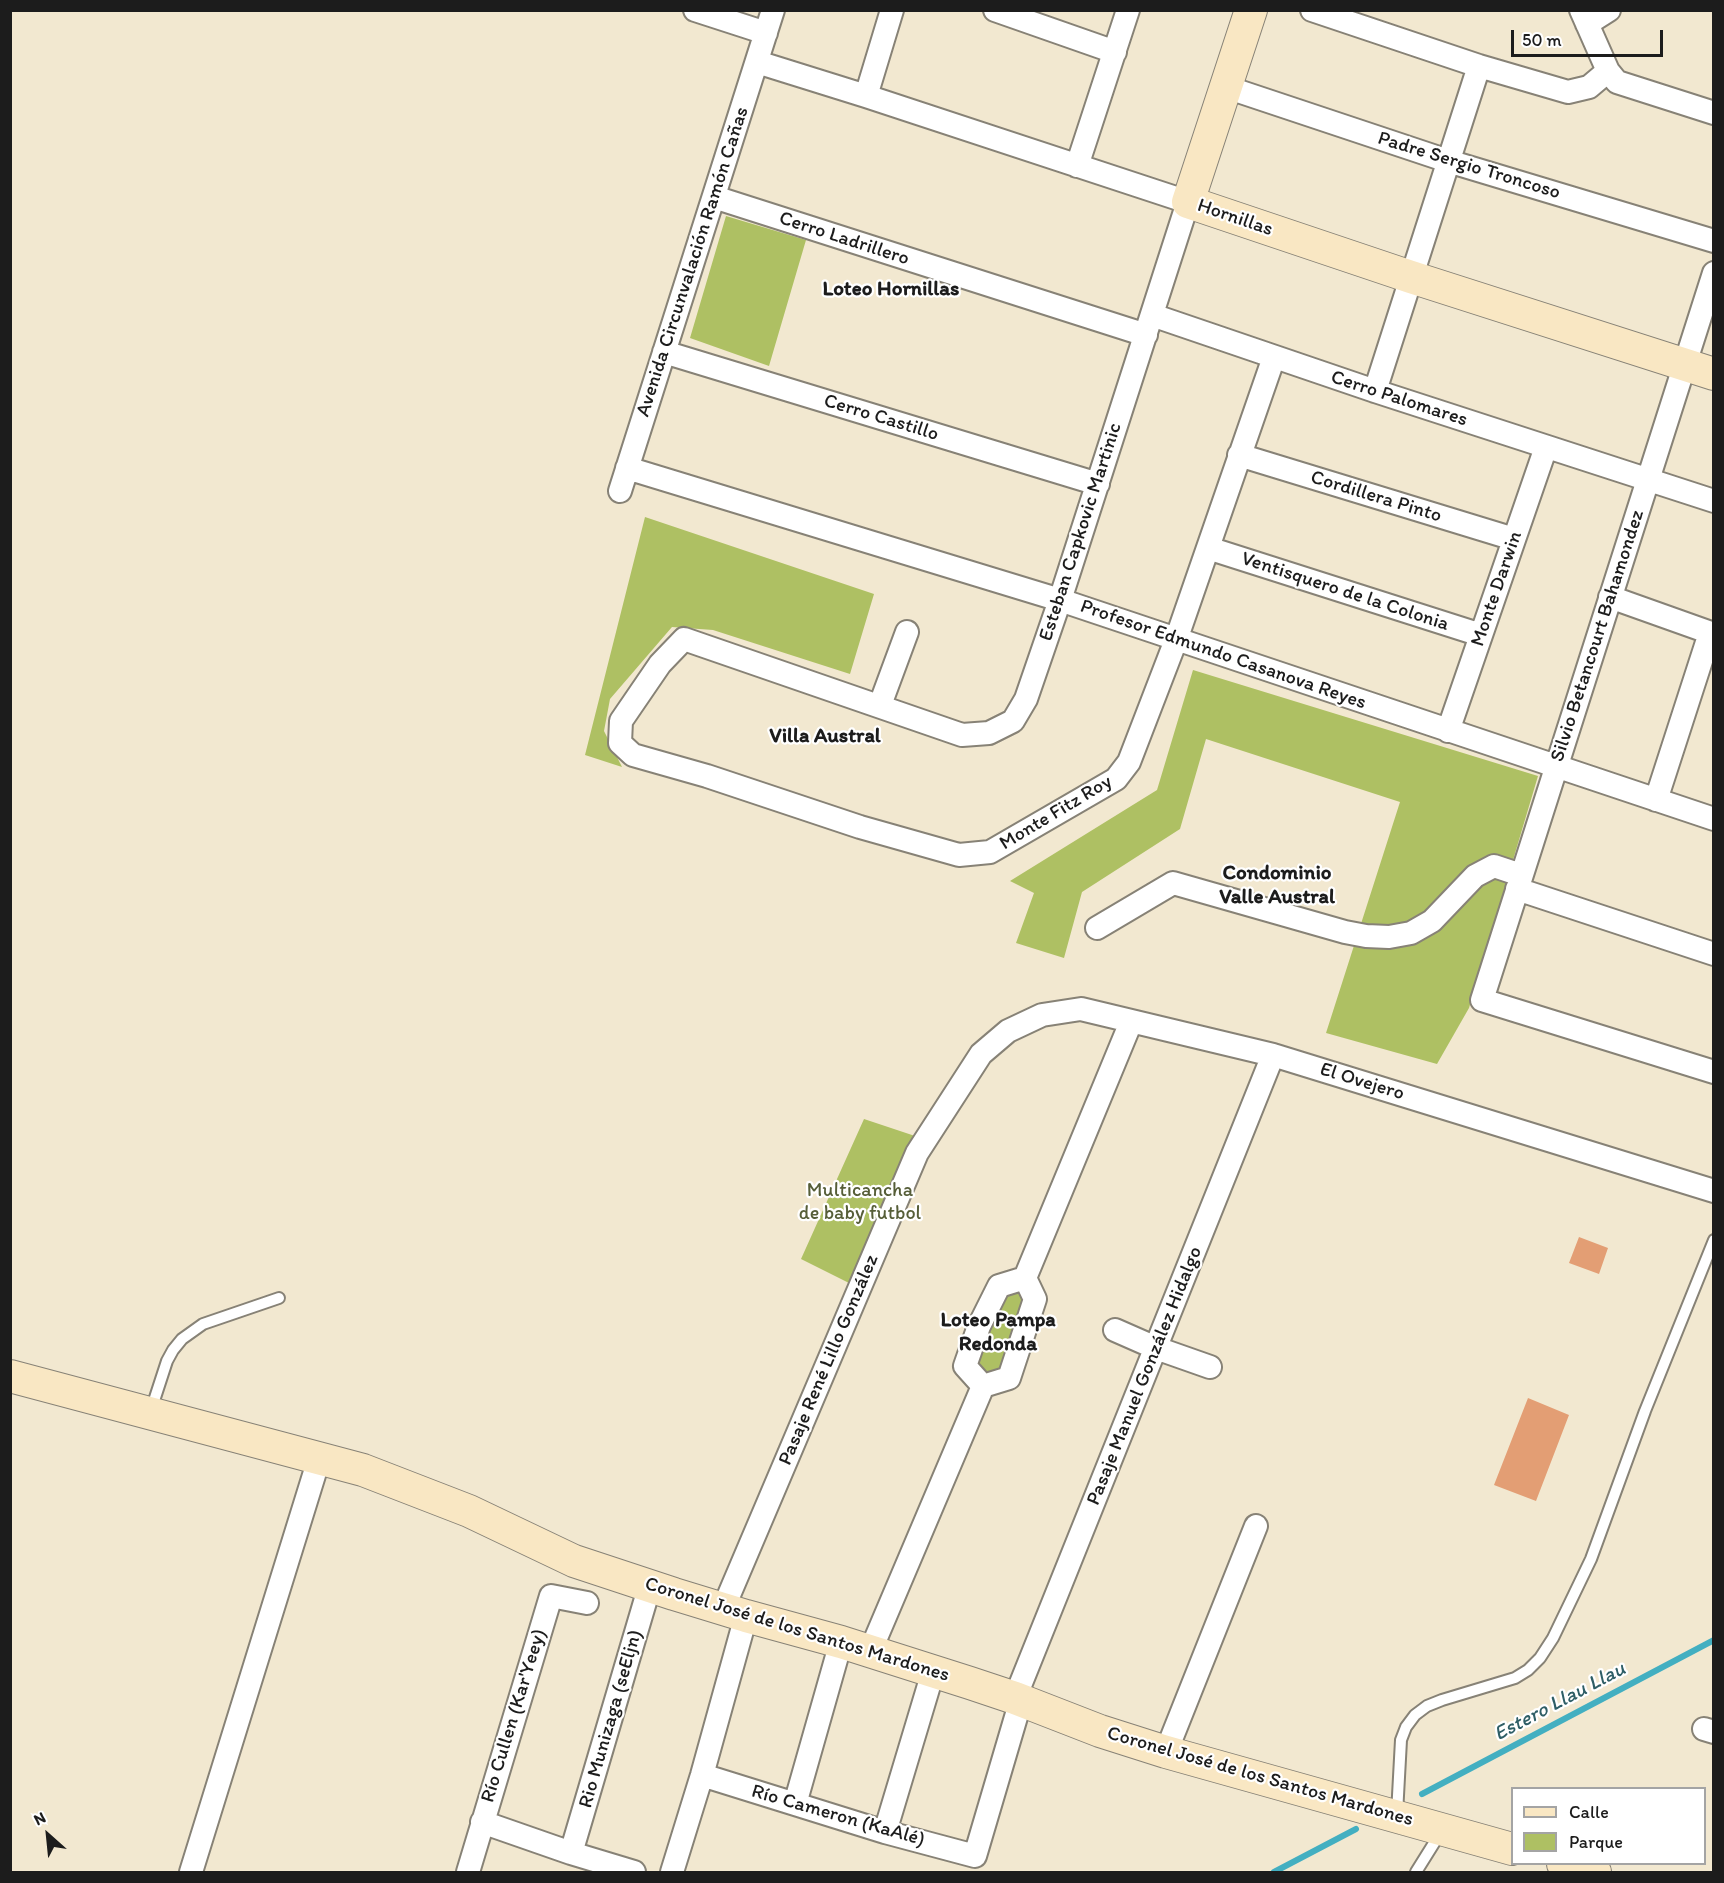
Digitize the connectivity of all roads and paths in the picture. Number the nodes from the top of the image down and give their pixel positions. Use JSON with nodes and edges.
{"nodes":[{"id":1,"x":695,"y":10,"type":"edge"},
{"id":2,"x":773,"y":10,"type":"edge"},
{"id":3,"x":892,"y":10,"type":"edge"},
{"id":4,"x":995,"y":10,"type":"edge"},
{"id":5,"x":1128,"y":10,"type":"edge"},
{"id":6,"x":1251,"y":10,"type":"edge"},
{"id":7,"x":1312,"y":10,"type":"edge"},
{"id":8,"x":1609,"y":10,"type":"edge"},
{"id":9,"x":1584,"y":17,"type":"edge"},
{"id":10,"x":766,"y":33,"type":"junction"},
{"id":11,"x":1115,"y":52,"type":"junction"},
{"id":12,"x":757,"y":62,"type":"junction"},
{"id":13,"x":1479,"y":66,"type":"junction"},
{"id":14,"x":1608,"y":71,"type":"junction"},
{"id":15,"x":1226,"y":87,"type":"junction"},
{"id":16,"x":866,"y":96,"type":"junction"},
{"id":17,"x":1713,"y":109,"type":"edge"},
{"id":18,"x":1448,"y":161,"type":"junction"},
{"id":19,"x":1077,"y":165,"type":"junction"},
{"id":20,"x":714,"y":197,"type":"junction"},
{"id":21,"x":1188,"y":202,"type":"junction"},
{"id":22,"x":1713,"y":241,"type":"edge"},
{"id":23,"x":1713,"y":273,"type":"edge"},
{"id":24,"x":1412,"y":277,"type":"junction"},
{"id":25,"x":1149,"y":325,"type":"junction"},
{"id":26,"x":664,"y":352,"type":"junction"},
{"id":27,"x":1274,"y":357,"type":"junction"},
{"id":28,"x":1699,"y":369,"type":"edge"},
{"id":29,"x":1375,"y":391,"type":"junction"},
{"id":30,"x":1546,"y":447,"type":"junction"},
{"id":31,"x":1239,"y":455,"type":"junction"},
{"id":32,"x":627,"y":468,"type":"junction"},
{"id":33,"x":1648,"y":480,"type":"junction"},
{"id":34,"x":1098,"y":484,"type":"junction"},
{"id":35,"x":620,"y":491,"type":"dead end"},
{"id":36,"x":1713,"y":501,"type":"edge"},
{"id":37,"x":1514,"y":539,"type":"junction"},
{"id":38,"x":1208,"y":548,"type":"junction"},
{"id":39,"x":1610,"y":597,"type":"junction"},
{"id":40,"x":1060,"y":600,"type":"junction"},
{"id":41,"x":908,"y":632,"type":"dead end"},
{"id":42,"x":1712,"y":634,"type":"edge"},
{"id":43,"x":1481,"y":635,"type":"junction"},
{"id":44,"x":684,"y":639,"type":"joint"},
{"id":45,"x":1176,"y":640,"type":"junction"},
{"id":46,"x":880,"y":705,"type":"junction"},
{"id":47,"x":1448,"y":731,"type":"junction"},
{"id":48,"x":1556,"y":767,"type":"junction"},
{"id":49,"x":1656,"y":800,"type":"junction"},
{"id":50,"x":1713,"y":819,"type":"edge"},
{"id":51,"x":1519,"y":882,"type":"junction"},
{"id":52,"x":1097,"y":928,"type":"dead end"},
{"id":53,"x":1713,"y":954,"type":"edge"},
{"id":54,"x":1131,"y":1022,"type":"junction"},
{"id":55,"x":1008,"y":1031,"type":"joint"},
{"id":56,"x":1273,"y":1055,"type":"junction"},
{"id":57,"x":1713,"y":1072,"type":"edge"},
{"id":58,"x":1713,"y":1191,"type":"edge"},
{"id":59,"x":1713,"y":1240,"type":"edge"},
{"id":60,"x":1025,"y":1278,"type":"junction"},
{"id":61,"x":279,"y":1298,"type":"dead end"},
{"id":62,"x":1114,"y":1330,"type":"dead end"},
{"id":63,"x":1156,"y":1348,"type":"junction"},
{"id":64,"x":1210,"y":1367,"type":"dead end"},
{"id":65,"x":10,"y":1376,"type":"edge"},
{"id":66,"x":983,"y":1386,"type":"junction"},
{"id":67,"x":150,"y":1413,"type":"junction"},
{"id":68,"x":320,"y":1459,"type":"junction"},
{"id":69,"x":1256,"y":1526,"type":"dead end"},
{"id":70,"x":650,"y":1585,"type":"junction"},
{"id":71,"x":587,"y":1604,"type":"dead end"},
{"id":72,"x":735,"y":1613,"type":"junction"},
{"id":73,"x":841,"y":1642,"type":"junction"},
{"id":74,"x":870,"y":1652,"type":"junction"},
{"id":75,"x":933,"y":1672,"type":"junction"},
{"id":76,"x":1018,"y":1699,"type":"junction"},
{"id":77,"x":1166,"y":1752,"type":"junction"},
{"id":78,"x":702,"y":1775,"type":"junction"},
{"id":79,"x":795,"y":1804,"type":"junction"},
{"id":80,"x":1396,"y":1817,"type":"junction"},
{"id":81,"x":482,"y":1822,"type":"junction"},
{"id":82,"x":1442,"y":1830,"type":"junction"},
{"id":83,"x":885,"y":1832,"type":"junction"},
{"id":84,"x":1511,"y":1849,"type":"edge"},
{"id":85,"x":572,"y":1853,"type":"junction"},
{"id":86,"x":975,"y":1856,"type":"joint"},
{"id":87,"x":678,"y":1871,"type":"edge"},
{"id":88,"x":191,"y":1872,"type":"edge"},
{"id":89,"x":468,"y":1872,"type":"edge"},
{"id":90,"x":633,"y":1872,"type":"edge"},
{"id":91,"x":1416,"y":1872,"type":"edge"}],
"edges":[{"from":1,"to":10,"type":"street"},
{"from":2,"to":10,"type":"street","name":"Avenida Circunvalación Ramón Cañas"},
{"from":3,"to":16,"type":"street"},
{"from":4,"to":11,"type":"street"},
{"from":5,"to":11,"type":"street"},
{"from":6,"to":15,"type":"street","name":"Esteban Capkovic Martinic"},
{"from":7,"to":13,"type":"street"},
{"from":8,"to":9,"type":"street"},
{"from":9,"to":14,"type":"street"},
{"from":10,"to":12,"type":"street","name":"Avenida Circunvalación Ramón Cañas"},
{"from":11,"to":19,"type":"street"},
{"from":12,"to":16,"type":"street","name":"Hornillas"},
{"from":12,"to":20,"type":"street","name":"Avenida Circunvalación Ramón Cañas"},
{"from":13,"to":14,"type":"street"},
{"from":13,"to":18,"type":"street"},
{"from":14,"to":17,"type":"street"},
{"from":15,"to":18,"type":"street","name":"Padre Sergio Troncoso"},
{"from":15,"to":21,"type":"street","name":"Esteban Capkovic Martinic"},
{"from":16,"to":19,"type":"street","name":"Hornillas"},
{"from":18,"to":22,"type":"street","name":"Padre Sergio Troncoso"},
{"from":18,"to":24,"type":"street"},
{"from":19,"to":21,"type":"street","name":"Hornillas"},
{"from":20,"to":25,"type":"street","name":"Cerro Ladrillero"},
{"from":20,"to":26,"type":"street","name":"Avenida Circunvalación Ramón Cañas"},
{"from":21,"to":24,"type":"street","name":"Hornillas"},
{"from":21,"to":25,"type":"street","name":"Esteban Capkovic Martinic"},
{"from":23,"to":28,"type":"street","name":"Silvio Betancourt Bahamondez"},
{"from":24,"to":28,"type":"street","name":"Hornillas"},
{"from":24,"to":29,"type":"street"},
{"from":25,"to":27,"type":"street","name":"Cerro Palomares"},
{"from":25,"to":34,"type":"street","name":"Esteban Capkovic Martinic"},
{"from":26,"to":32,"type":"street","name":"Avenida Circunvalación Ramón Cañas"},
{"from":26,"to":34,"type":"street","name":"Cerro Castillo"},
{"from":27,"to":29,"type":"street","name":"Cerro Palomares"},
{"from":27,"to":31,"type":"street","name":"Monte Fitz Roy"},
{"from":28,"to":33,"type":"street","name":"Silvio Betancourt Bahamondez"},
{"from":29,"to":30,"type":"street","name":"Cerro Palomares"},
{"from":30,"to":33,"type":"street","name":"Cerro Palomares"},
{"from":30,"to":37,"type":"street","name":"Monte Darwin"},
{"from":31,"to":37,"type":"street","name":"Cordillera Pinto"},
{"from":31,"to":38,"type":"street","name":"Monte Fitz Roy"},
{"from":32,"to":35,"type":"street","name":"Avenida Circunvalación Ramón Cañas"},
{"from":32,"to":40,"type":"street","name":"Profesor Edmundo Casanova Reyes"},
{"from":33,"to":36,"type":"street","name":"Cerro Palomares"},
{"from":33,"to":39,"type":"street","name":"Silvio Betancourt Bahamondez"},
{"from":34,"to":40,"type":"street","name":"Esteban Capkovic Martinic"},
{"from":37,"to":43,"type":"street","name":"Monte Darwin"},
{"from":38,"to":43,"type":"street","name":"Ventisquero de la Colonia"},
{"from":38,"to":45,"type":"street","name":"Monte Fitz Roy"},
{"from":39,"to":42,"type":"street"},
{"from":39,"to":48,"type":"street","name":"Silvio Betancourt Bahamondez"},
{"from":40,"to":45,"type":"street","name":"Profesor Edmundo Casanova Reyes"},
{"from":40,"to":46,"type":"street","name":"Esteban Capkovic Martinic"},
{"from":41,"to":46,"type":"street"},
{"from":42,"to":49,"type":"street"},
{"from":43,"to":47,"type":"street","name":"Monte Darwin"},
{"from":44,"to":45,"type":"street","name":"Monte Fitz Roy"},
{"from":44,"to":46,"type":"street","name":"Esteban Capkovic Martinic"},
{"from":45,"to":47,"type":"street","name":"Profesor Edmundo Casanova Reyes"},
{"from":47,"to":48,"type":"street","name":"Profesor Edmundo Casanova Reyes"},
{"from":48,"to":49,"type":"street","name":"Profesor Edmundo Casanova Reyes"},
{"from":48,"to":51,"type":"street","name":"Silvio Betancourt Bahamondez"},
{"from":49,"to":50,"type":"street","name":"Profesor Edmundo Casanova Reyes"},
{"from":51,"to":52,"type":"street"},
{"from":51,"to":53,"type":"street"},
{"from":51,"to":57,"type":"street","name":"Silvio Betancourt Bahamondez"},
{"from":54,"to":55,"type":"street","name":"El Ovejero"},
{"from":54,"to":56,"type":"street","name":"El Ovejero"},
{"from":54,"to":60,"type":"street"},
{"from":55,"to":72,"type":"street","name":"Pasaje René Lillo González"},
{"from":56,"to":58,"type":"street","name":"El Ovejero"},
{"from":56,"to":63,"type":"street","name":"Pasaje Manuel González Hidalgo"},
{"from":59,"to":80,"type":"lane"},
{"from":60,"to":66,"type":"street"},
{"from":60,"to":66,"type":"street"},
{"from":61,"to":67,"type":"lane"},
{"from":62,"to":63,"type":"street"},
{"from":63,"to":64,"type":"street"},
{"from":63,"to":76,"type":"street","name":"Pasaje Manuel González Hidalgo"},
{"from":65,"to":67,"type":"street","name":"Coronel José de los Santos Mardones"},
{"from":66,"to":74,"type":"street"},
{"from":67,"to":68,"type":"street","name":"Coronel José de los Santos Mardones"},
{"from":68,"to":70,"type":"street","name":"Coronel José de los Santos Mardones"},
{"from":68,"to":88,"type":"street"},
{"from":69,"to":77,"type":"street"},
{"from":70,"to":72,"type":"street","name":"Coronel José de los Santos Mardones"},
{"from":70,"to":85,"type":"street","name":"Rio Munizaga (seEljn)"},
{"from":71,"to":81,"type":"street","name":"Río Cullen (Kar'Yeey)"},
{"from":72,"to":73,"type":"street","name":"Coronel José de los Santos Mardones"},
{"from":72,"to":78,"type":"street","name":"Pasaje René Lillo González"},
{"from":73,"to":74,"type":"street","name":"Coronel José de los Santos Mardones"},
{"from":73,"to":79,"type":"street"},
{"from":74,"to":75,"type":"street","name":"Coronel José de los Santos Mardones"},
{"from":75,"to":76,"type":"street","name":"Coronel José de los Santos Mardones"},
{"from":75,"to":83,"type":"street"},
{"from":76,"to":77,"type":"street","name":"Coronel José de los Santos Mardones"},
{"from":76,"to":86,"type":"street","name":"Pasaje Manuel González Hidalgo"},
{"from":77,"to":80,"type":"street","name":"Coronel José de los Santos Mardones"},
{"from":78,"to":79,"type":"street","name":"Río Cameron (KaAlé)"},
{"from":78,"to":87,"type":"street","name":"Pasaje René Lillo González"},
{"from":79,"to":83,"type":"street","name":"Río Cameron (KaAlé)"},
{"from":80,"to":82,"type":"street","name":"Coronel José de los Santos Mardones"},
{"from":81,"to":85,"type":"street"},
{"from":81,"to":89,"type":"street","name":"Río Cullen (Kar'Yeey)"},
{"from":82,"to":84,"type":"street","name":"Coronel José de los Santos Mardones"},
{"from":82,"to":91,"type":"lane"},
{"from":83,"to":86,"type":"street","name":"Río Cameron (KaAlé)"},
{"from":85,"to":90,"type":"street"}]}
